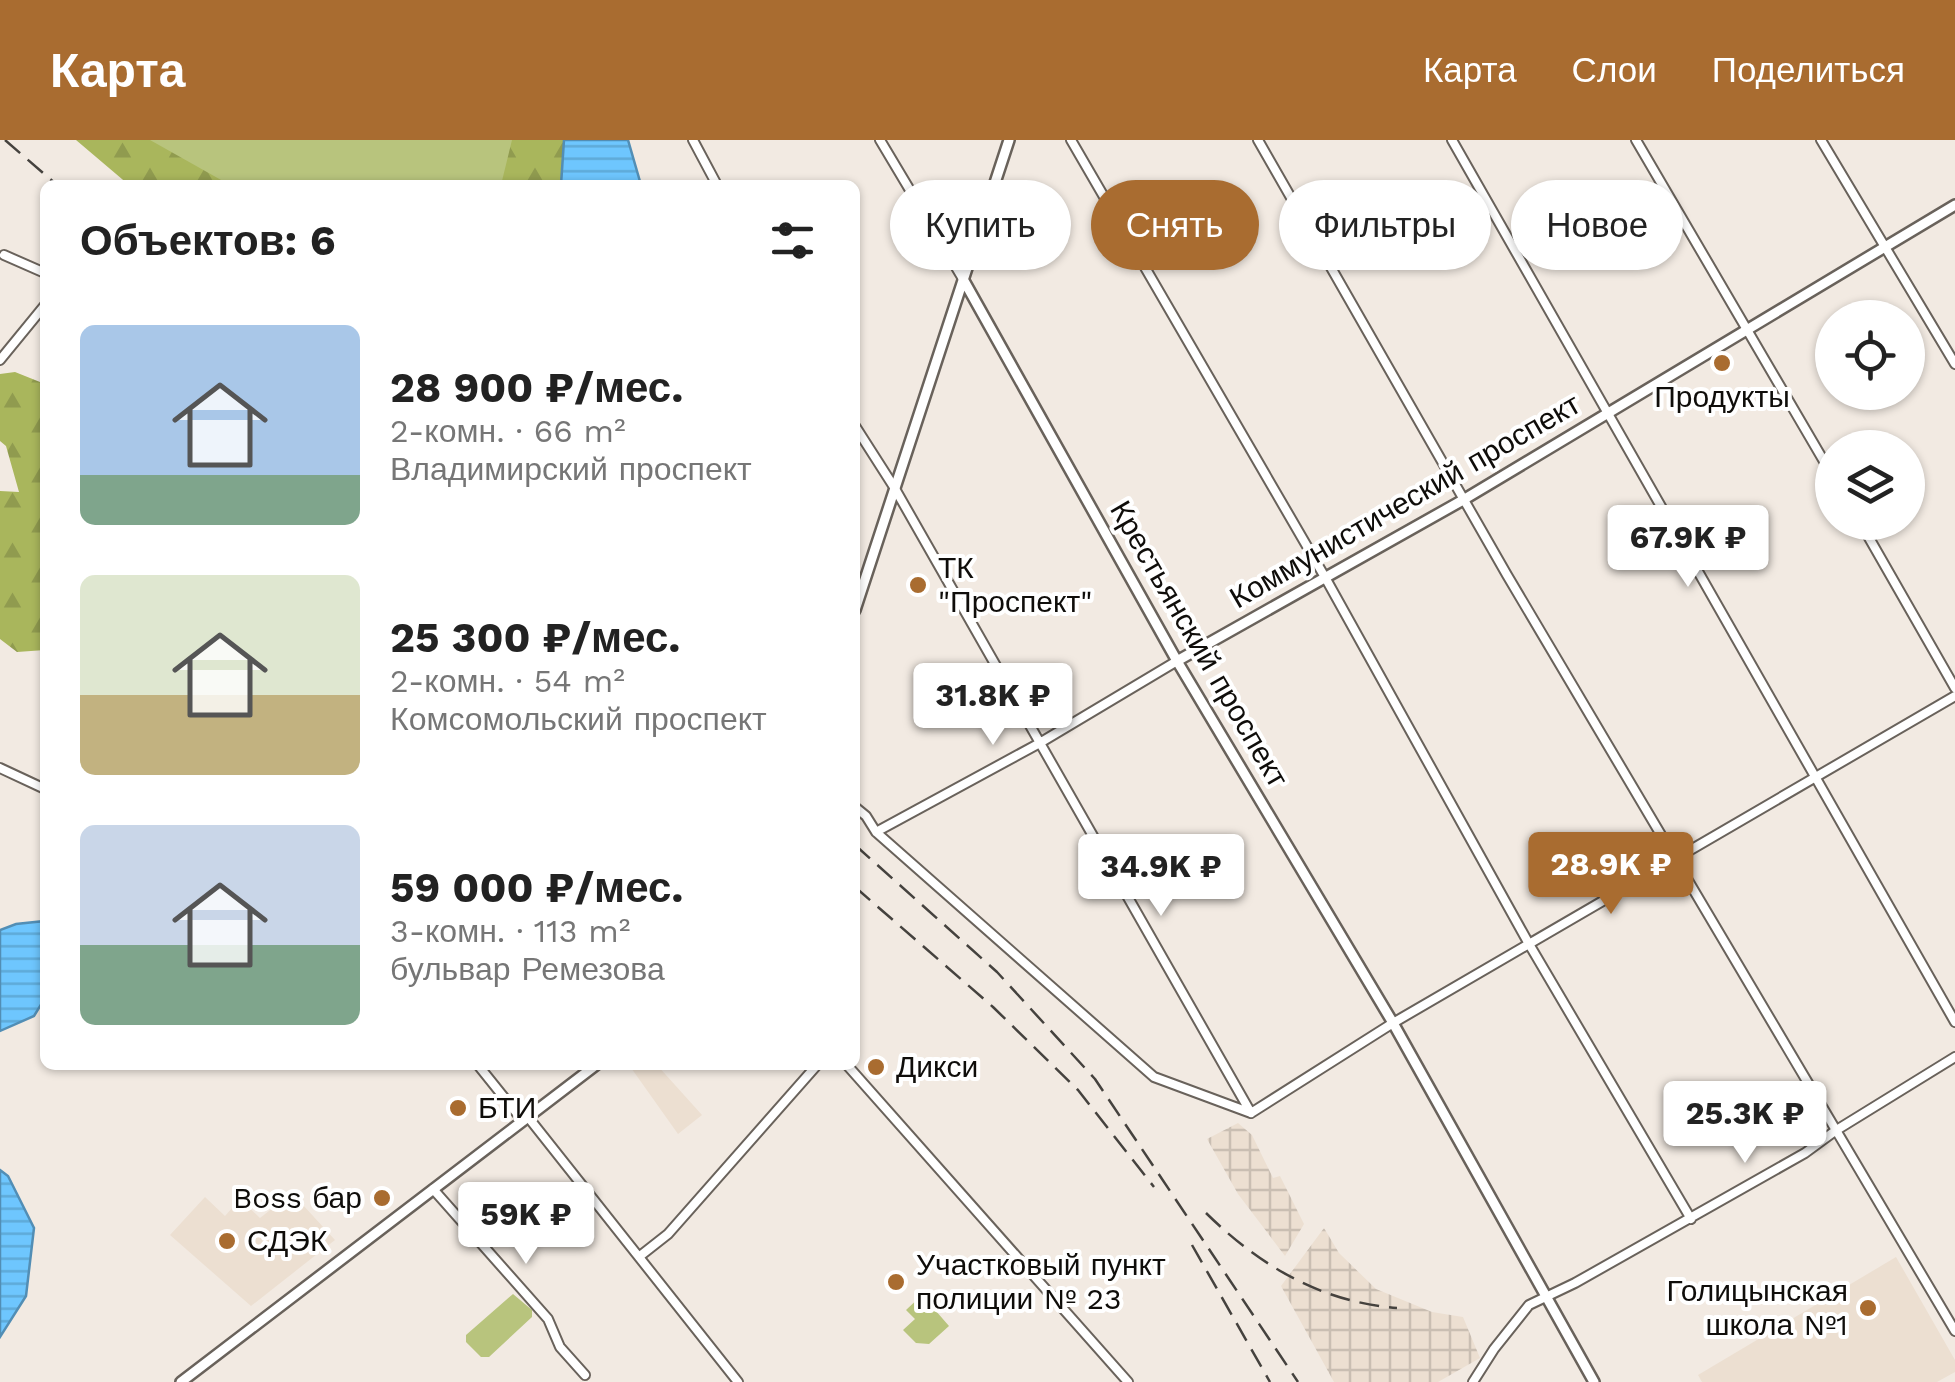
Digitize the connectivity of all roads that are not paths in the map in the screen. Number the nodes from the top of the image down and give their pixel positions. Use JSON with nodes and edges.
{"nodes":[{"id":1,"x":693,"y":140,"type":"edge"},
{"id":2,"x":880,"y":140,"type":"edge"},
{"id":3,"x":1009,"y":140,"type":"edge"},
{"id":4,"x":1071,"y":140,"type":"edge"},
{"id":5,"x":1258,"y":140,"type":"edge"},
{"id":6,"x":1452,"y":140,"type":"edge"},
{"id":7,"x":1636,"y":140,"type":"edge"},
{"id":8,"x":1821,"y":140,"type":"edge"},
{"id":9,"x":714,"y":180,"type":"edge"},
{"id":10,"x":1955,"y":205,"type":"edge"},
{"id":11,"x":1886,"y":248,"type":"junction"},
{"id":12,"x":4,"y":255,"type":"dead end"},
{"id":13,"x":40,"y":271,"type":"edge"},
{"id":14,"x":963,"y":279,"type":"junction"},
{"id":15,"x":40,"y":311,"type":"edge"},
{"id":16,"x":1748,"y":330,"type":"junction"},
{"id":17,"x":0,"y":360,"type":"edge"},
{"id":18,"x":1955,"y":364,"type":"edge"},
{"id":19,"x":1609,"y":410,"type":"junction"},
{"id":20,"x":860,"y":434,"type":"edge"},
{"id":21,"x":1815,"y":446,"type":"edge"},
{"id":22,"x":894,"y":487,"type":"junction"},
{"id":23,"x":1464,"y":500,"type":"junction"},
{"id":24,"x":1870,"y":540,"type":"edge"},
{"id":25,"x":1326,"y":579,"type":"junction"},
{"id":26,"x":860,"y":594,"type":"edge"},
{"id":27,"x":1177,"y":661,"type":"junction"},
{"id":28,"x":1955,"y":688,"type":"edge"},
{"id":29,"x":1955,"y":696,"type":"edge"},
{"id":30,"x":1038,"y":744,"type":"junction"},
{"id":31,"x":0,"y":768,"type":"edge"},
{"id":32,"x":1815,"y":778,"type":"junction"},
{"id":33,"x":40,"y":787,"type":"edge"},
{"id":34,"x":860,"y":811,"type":"edge"},
{"id":35,"x":876,"y":832,"type":"junction"},
{"id":36,"x":1676,"y":857,"type":"junction"},
{"id":37,"x":1528,"y":944,"type":"junction"},
{"id":38,"x":1955,"y":1022,"type":"edge"},
{"id":39,"x":1393,"y":1024,"type":"junction"},
{"id":40,"x":1955,"y":1056,"type":"edge"},
{"id":41,"x":483,"y":1070,"type":"edge"},
{"id":42,"x":589,"y":1070,"type":"edge"},
{"id":43,"x":813,"y":1070,"type":"edge"},
{"id":44,"x":851,"y":1070,"type":"edge"},
{"id":45,"x":1251,"y":1113,"type":"junction"},
{"id":46,"x":526,"y":1118,"type":"junction"},
{"id":47,"x":1835,"y":1130,"type":"junction"},
{"id":48,"x":433,"y":1189,"type":"junction"},
{"id":49,"x":1692,"y":1218,"type":"junction"},
{"id":50,"x":640,"y":1256,"type":"junction"},
{"id":51,"x":1545,"y":1296,"type":"junction"},
{"id":52,"x":1955,"y":1330,"type":"edge"},
{"id":53,"x":584,"y":1375,"type":"dead end"},
{"id":54,"x":181,"y":1382,"type":"edge"},
{"id":55,"x":738,"y":1382,"type":"edge"},
{"id":56,"x":1128,"y":1382,"type":"edge"},
{"id":57,"x":1474,"y":1382,"type":"edge"},
{"id":58,"x":1594,"y":1382,"type":"edge"}],
"edges":[{"from":1,"to":9,"type":"street"},
{"from":2,"to":14,"type":"street","name":"Крестьянский проспект"},
{"from":3,"to":14,"type":"street"},
{"from":4,"to":25,"type":"street"},
{"from":5,"to":23,"type":"street"},
{"from":6,"to":19,"type":"street"},
{"from":7,"to":16,"type":"street"},
{"from":8,"to":11,"type":"street"},
{"from":10,"to":11,"type":"street","name":"Коммунистический проспект"},
{"from":11,"to":16,"type":"street","name":"Коммунистический проспект"},
{"from":11,"to":18,"type":"street"},
{"from":12,"to":13,"type":"street"},
{"from":14,"to":22,"type":"street"},
{"from":14,"to":27,"type":"street","name":"Крестьянский проспект"},
{"from":15,"to":17,"type":"street"},
{"from":16,"to":19,"type":"street","name":"Коммунистический проспект"},
{"from":16,"to":21,"type":"street"},
{"from":19,"to":23,"type":"street","name":"Коммунистический проспект"},
{"from":19,"to":32,"type":"street"},
{"from":20,"to":22,"type":"street"},
{"from":22,"to":26,"type":"street"},
{"from":22,"to":30,"type":"street"},
{"from":23,"to":25,"type":"street","name":"Коммунистический проспект"},
{"from":23,"to":36,"type":"street"},
{"from":24,"to":28,"type":"street"},
{"from":25,"to":27,"type":"street","name":"Коммунистический проспект"},
{"from":25,"to":37,"type":"street"},
{"from":27,"to":30,"type":"street","name":"Коммунистический проспект"},
{"from":27,"to":39,"type":"street","name":"Крестьянский проспект"},
{"from":29,"to":32,"type":"street"},
{"from":30,"to":35,"type":"street","name":"Коммунистический проспект"},
{"from":30,"to":45,"type":"street"},
{"from":31,"to":33,"type":"street"},
{"from":32,"to":36,"type":"street"},
{"from":32,"to":38,"type":"street"},
{"from":34,"to":35,"type":"street"},
{"from":35,"to":45,"type":"street"},
{"from":36,"to":37,"type":"street"},
{"from":36,"to":47,"type":"street"},
{"from":37,"to":39,"type":"street"},
{"from":37,"to":49,"type":"street"},
{"from":39,"to":45,"type":"street"},
{"from":39,"to":51,"type":"street","name":"Крестьянский проспект"},
{"from":40,"to":47,"type":"street"},
{"from":41,"to":46,"type":"street"},
{"from":42,"to":46,"type":"street"},
{"from":43,"to":50,"type":"street"},
{"from":44,"to":56,"type":"street"},
{"from":46,"to":48,"type":"street"},
{"from":46,"to":50,"type":"street"},
{"from":47,"to":49,"type":"street"},
{"from":47,"to":52,"type":"street"},
{"from":48,"to":53,"type":"street"},
{"from":48,"to":54,"type":"street"},
{"from":49,"to":51,"type":"street"},
{"from":50,"to":55,"type":"street"},
{"from":51,"to":57,"type":"street"},
{"from":51,"to":58,"type":"street","name":"Крестьянский проспект"}]}
